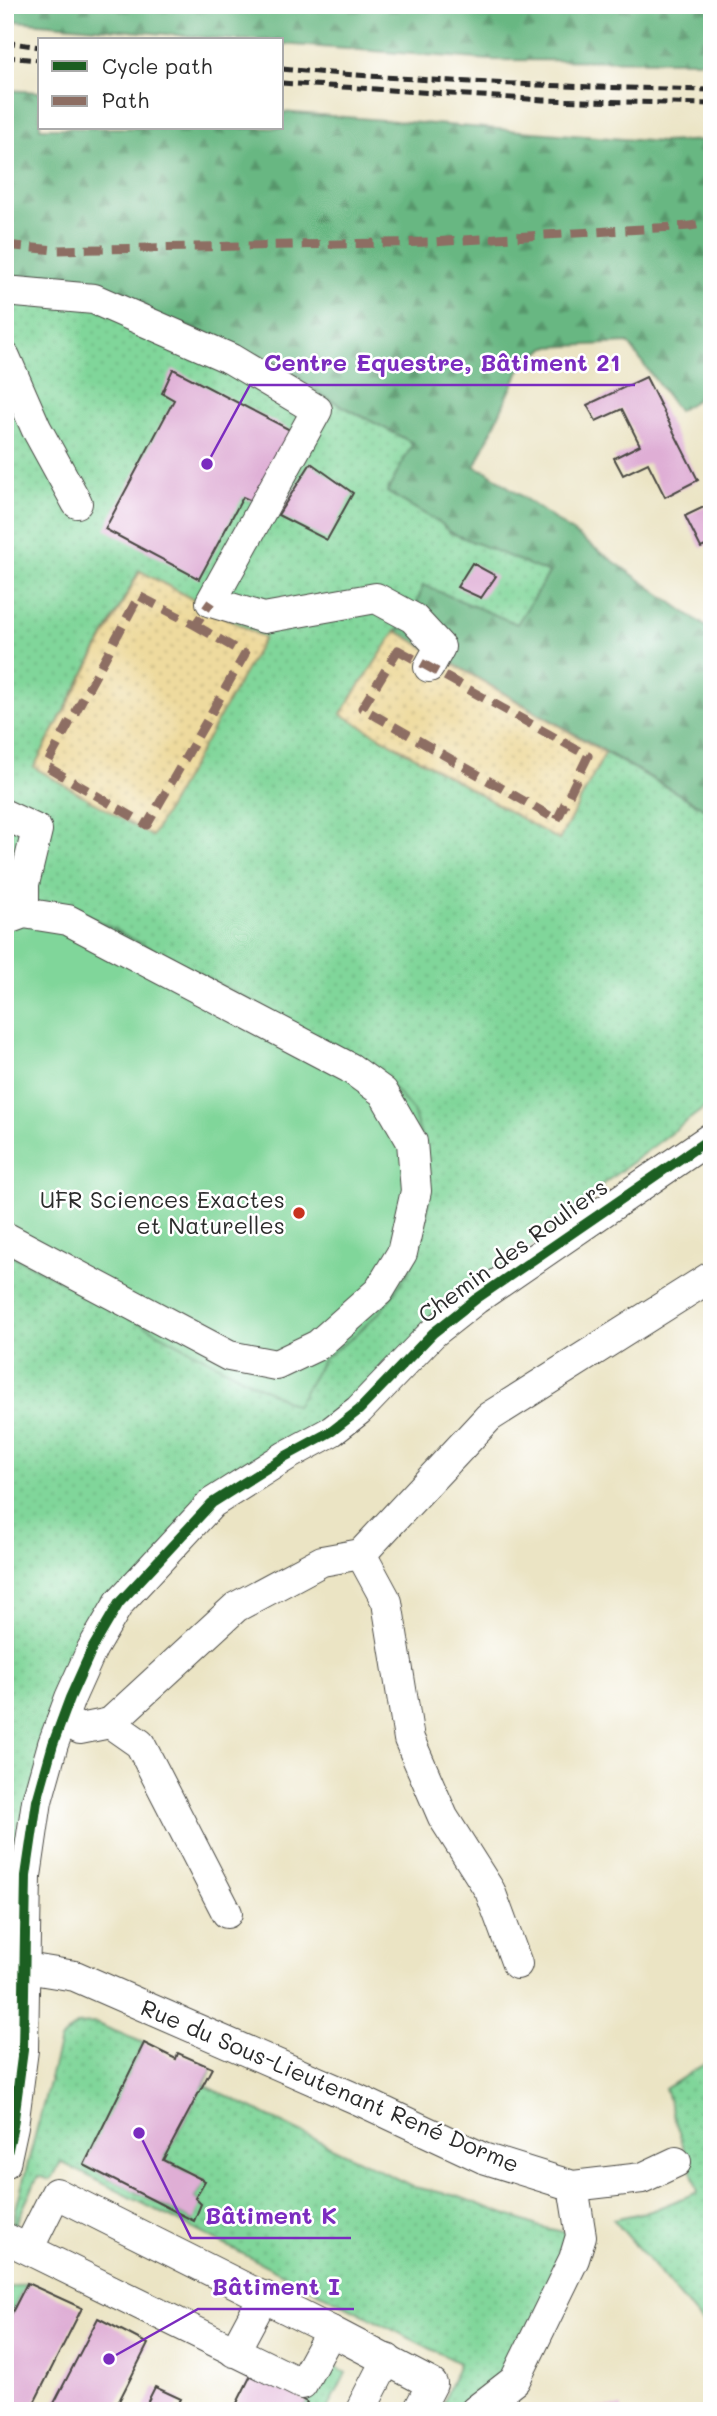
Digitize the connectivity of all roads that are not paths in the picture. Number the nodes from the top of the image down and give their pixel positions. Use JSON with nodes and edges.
{"nodes":[{"id":1,"x":6,"y":292,"type":"edge"},
{"id":2,"x":5,"y":357,"type":"edge"},
{"id":3,"x":77,"y":503,"type":"dead end"},
{"id":4,"x":429,"y":667,"type":"dead end"},
{"id":5,"x":5,"y":815,"type":"edge"},
{"id":6,"x":14,"y":916,"type":"edge"},
{"id":7,"x":712,"y":1136,"type":"edge"},
{"id":8,"x":5,"y":1237,"type":"edge"},
{"id":9,"x":712,"y":1276,"type":"edge"},
{"id":10,"x":361,"y":1554,"type":"junction"},
{"id":11,"x":62,"y":1719,"type":"junction"},
{"id":12,"x":110,"y":1723,"type":"junction"},
{"id":13,"x":228,"y":1913,"type":"dead end"},
{"id":14,"x":517,"y":1964,"type":"dead end"},
{"id":15,"x":26,"y":1968,"type":"junction"},
{"id":16,"x":5,"y":2000,"type":"edge"},
{"id":17,"x":23,"y":2050,"type":"junction"},
{"id":18,"x":676,"y":2162,"type":"dead end"},
{"id":19,"x":5,"y":2163,"type":"edge"},
{"id":20,"x":573,"y":2186,"type":"junction"},
{"id":21,"x":17,"y":2244,"type":"edge"},
{"id":22,"x":264,"y":2297,"type":"junction"},
{"id":23,"x":331,"y":2331,"type":"junction"},
{"id":24,"x":234,"y":2352,"type":"junction"},
{"id":25,"x":387,"y":2359,"type":"junction"},
{"id":26,"x":360,"y":2411,"type":"edge"},
{"id":27,"x":418,"y":2411,"type":"edge"},
{"id":28,"x":475,"y":2411,"type":"edge"}],
"edges":[{"from":1,"to":4,"type":"street"},
{"from":2,"to":3,"type":"street"},
{"from":5,"to":6,"type":"street"},
{"from":6,"to":8,"type":"street"},
{"from":7,"to":11,"type":"street","name":"Chemin des Rouliers"},
{"from":9,"to":10,"type":"street"},
{"from":10,"to":12,"type":"street"},
{"from":10,"to":14,"type":"street"},
{"from":11,"to":12,"type":"street"},
{"from":11,"to":15,"type":"street","name":"Chemin des Rouliers"},
{"from":12,"to":13,"type":"street"},
{"from":15,"to":17,"type":"street","name":"Chemin des Rouliers"},
{"from":15,"to":20,"type":"street","name":"Rue du Sous-Lieutenant René Dorme"},
{"from":16,"to":17,"type":"street"},
{"from":17,"to":19,"type":"street","name":"Chemin des Rouliers"},
{"from":18,"to":20,"type":"street","name":"Rue du Sous-Lieutenant René Dorme"},
{"from":20,"to":28,"type":"street"},
{"from":21,"to":22,"type":"street"},
{"from":21,"to":24,"type":"street"},
{"from":22,"to":23,"type":"street"},
{"from":22,"to":24,"type":"street"},
{"from":23,"to":24,"type":"street"},
{"from":23,"to":25,"type":"street"},
{"from":25,"to":26,"type":"street"},
{"from":25,"to":27,"type":"street"}]}
